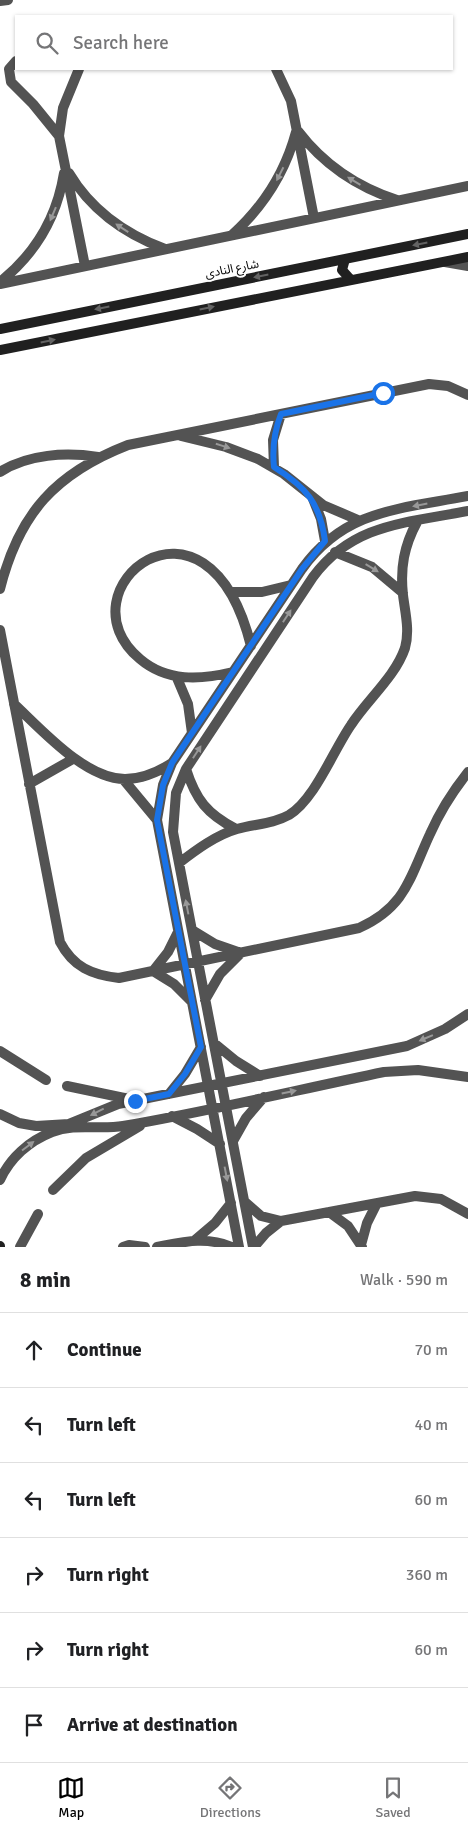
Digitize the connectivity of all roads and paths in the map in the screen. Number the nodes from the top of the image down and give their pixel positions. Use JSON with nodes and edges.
{"nodes":[{"id":1,"x":8,"y":0,"type":"edge"},
{"id":2,"x":0,"y":1,"type":"edge"},
{"id":3,"x":15,"y":62,"type":"edge"},
{"id":4,"x":79,"y":70,"type":"edge"},
{"id":5,"x":276,"y":70,"type":"edge"},
{"id":6,"x":297,"y":129,"type":"junction"},
{"id":7,"x":59,"y":136,"type":"junction"},
{"id":8,"x":65,"y":167,"type":"junction"},
{"id":9,"x":468,"y":180,"type":"edge"},
{"id":10,"x":468,"y":186,"type":"edge"},
{"id":11,"x":457,"y":188,"type":"junction"},
{"id":12,"x":398,"y":200,"type":"junction"},
{"id":13,"x":314,"y":218,"type":"junction"},
{"id":14,"x":468,"y":234,"type":"edge"},
{"id":15,"x":232,"y":235,"type":"junction"},
{"id":16,"x":166,"y":249,"type":"junction"},
{"id":17,"x":468,"y":256,"type":"edge"},
{"id":18,"x":345,"y":259,"type":"junction"},
{"id":19,"x":444,"y":262,"type":"junction"},
{"id":20,"x":316,"y":265,"type":"junction"},
{"id":21,"x":85,"y":266,"type":"junction"},
{"id":22,"x":468,"y":266,"type":"edge"},
{"id":23,"x":350,"y":279,"type":"junction"},
{"id":24,"x":0,"y":283,"type":"edge"},
{"id":25,"x":322,"y":285,"type":"junction"},
{"id":26,"x":0,"y":329,"type":"edge"},
{"id":27,"x":0,"y":350,"type":"edge"},
{"id":28,"x":468,"y":395,"type":"edge"},
{"id":29,"x":281,"y":414,"type":"junction"},
{"id":30,"x":175,"y":435,"type":"junction"},
{"id":31,"x":98,"y":457,"type":"junction"},
{"id":32,"x":274,"y":467,"type":"junction"},
{"id":33,"x":0,"y":472,"type":"edge"},
{"id":34,"x":468,"y":496,"type":"edge"},
{"id":35,"x":312,"y":498,"type":"junction"},
{"id":36,"x":468,"y":511,"type":"edge"},
{"id":37,"x":358,"y":520,"type":"junction"},
{"id":38,"x":417,"y":522,"type":"junction"},
{"id":39,"x":325,"y":541,"type":"junction"},
{"id":40,"x":335,"y":552,"type":"junction"},
{"id":41,"x":291,"y":585,"type":"junction"},
{"id":42,"x":0,"y":589,"type":"edge"},
{"id":43,"x":231,"y":592,"type":"junction"},
{"id":44,"x":403,"y":593,"type":"junction"},
{"id":45,"x":0,"y":630,"type":"edge"},
{"id":46,"x":251,"y":646,"type":"junction"},
{"id":47,"x":233,"y":672,"type":"junction"},
{"id":48,"x":177,"y":678,"type":"junction"},
{"id":49,"x":14,"y":704,"type":"junction"},
{"id":50,"x":192,"y":732,"type":"junction"},
{"id":51,"x":73,"y":759,"type":"junction"},
{"id":52,"x":172,"y":763,"type":"junction"},
{"id":53,"x":186,"y":769,"type":"junction"},
{"id":54,"x":468,"y":772,"type":"edge"},
{"id":55,"x":123,"y":779,"type":"junction"},
{"id":56,"x":29,"y":784,"type":"junction"},
{"id":57,"x":157,"y":820,"type":"junction"},
{"id":58,"x":236,"y":829,"type":"junction"},
{"id":59,"x":179,"y":864,"type":"junction"},
{"id":60,"x":192,"y":930,"type":"junction"},
{"id":61,"x":178,"y":931,"type":"junction"},
{"id":62,"x":242,"y":952,"type":"junction"},
{"id":63,"x":198,"y":961,"type":"junction"},
{"id":64,"x":185,"y":964,"type":"junction"},
{"id":65,"x":153,"y":970,"type":"junction"},
{"id":66,"x":205,"y":1000,"type":"junction"},
{"id":67,"x":192,"y":1002,"type":"junction"},
{"id":68,"x":468,"y":1014,"type":"edge"},
{"id":69,"x":214,"y":1043,"type":"junction"},
{"id":70,"x":201,"y":1047,"type":"junction"},
{"id":71,"x":0,"y":1051,"type":"edge"},
{"id":72,"x":260,"y":1076,"type":"junction"},
{"id":73,"x":468,"y":1077,"type":"edge"},
{"id":74,"x":46,"y":1080,"type":"dead end"},
{"id":75,"x":222,"y":1084,"type":"junction"},
{"id":76,"x":67,"y":1086,"type":"dead end"},
{"id":77,"x":208,"y":1086,"type":"junction"},
{"id":78,"x":169,"y":1094,"type":"junction"},
{"id":79,"x":264,"y":1097,"type":"junction"},
{"id":80,"x":135,"y":1101,"type":"junction"},
{"id":81,"x":226,"y":1105,"type":"junction"},
{"id":82,"x":212,"y":1108,"type":"junction"},
{"id":83,"x":0,"y":1114,"type":"edge"},
{"id":84,"x":172,"y":1116,"type":"junction"},
{"id":85,"x":147,"y":1121,"type":"junction"},
{"id":86,"x":233,"y":1141,"type":"junction"},
{"id":87,"x":220,"y":1144,"type":"junction"},
{"id":88,"x":0,"y":1180,"type":"edge"},
{"id":89,"x":53,"y":1190,"type":"dead end"},
{"id":90,"x":245,"y":1202,"type":"junction"},
{"id":91,"x":231,"y":1203,"type":"junction"},
{"id":92,"x":377,"y":1203,"type":"junction"},
{"id":93,"x":329,"y":1212,"type":"junction"},
{"id":94,"x":38,"y":1214,"type":"dead end"},
{"id":95,"x":468,"y":1214,"type":"edge"},
{"id":96,"x":281,"y":1221,"type":"junction"},
{"id":97,"x":194,"y":1240,"type":"junction"},
{"id":98,"x":361,"y":1246,"type":"edge"},
{"id":99,"x":20,"y":1247,"type":"edge"},
{"id":100,"x":123,"y":1247,"type":"edge"},
{"id":101,"x":145,"y":1247,"type":"edge"},
{"id":102,"x":157,"y":1247,"type":"edge"},
{"id":103,"x":232,"y":1247,"type":"edge"},
{"id":104,"x":240,"y":1247,"type":"edge"},
{"id":105,"x":254,"y":1247,"type":"edge"}],
"edges":[{"from":1,"to":2,"type":"street"},
{"from":3,"to":7,"type":"street"},
{"from":4,"to":7,"type":"street"},
{"from":5,"to":6,"type":"street"},
{"from":12,"to":6,"type":"street","one_way":true},
{"from":6,"to":13,"type":"street"},
{"from":6,"to":15,"type":"street","one_way":true},
{"from":7,"to":8,"type":"street"},
{"from":16,"to":8,"type":"street","one_way":true},
{"from":8,"to":21,"type":"street"},
{"from":8,"to":24,"type":"street","one_way":true},
{"from":9,"to":11,"type":"street"},
{"from":10,"to":11,"type":"street"},
{"from":11,"to":12,"type":"street"},
{"from":12,"to":13,"type":"street"},
{"from":13,"to":15,"type":"street"},
{"from":14,"to":18,"type":"street","name":"شارع النادى","one_way":true},
{"from":15,"to":16,"type":"street"},
{"from":16,"to":21,"type":"street"},
{"from":17,"to":19,"type":"street"},
{"from":18,"to":20,"type":"street","name":"شارع النادى"},
{"from":18,"to":23,"type":"street"},
{"from":19,"to":22,"type":"street"},
{"from":19,"to":23,"type":"street"},
{"from":20,"to":25,"type":"street"},
{"from":20,"to":26,"type":"street","name":"شارع النادى","one_way":true},
{"from":21,"to":24,"type":"street"},
{"from":23,"to":25,"type":"street"},
{"from":27,"to":25,"type":"street","one_way":true},
{"from":28,"to":29,"type":"street"},
{"from":29,"to":30,"type":"street"},
{"from":29,"to":32,"type":"street"},
{"from":30,"to":31,"type":"street"},
{"from":30,"to":32,"type":"street","one_way":true},
{"from":31,"to":33,"type":"street"},
{"from":31,"to":42,"type":"street"},
{"from":32,"to":35,"type":"street"},
{"from":34,"to":37,"type":"street","one_way":true},
{"from":35,"to":37,"type":"street"},
{"from":35,"to":39,"type":"street"},
{"from":36,"to":38,"type":"street"},
{"from":37,"to":39,"type":"street"},
{"from":38,"to":40,"type":"street"},
{"from":38,"to":44,"type":"street"},
{"from":39,"to":41,"type":"street"},
{"from":40,"to":44,"type":"street","one_way":true},
{"from":53,"to":40,"type":"street","one_way":true},
{"from":41,"to":43,"type":"street"},
{"from":41,"to":46,"type":"street"},
{"from":43,"to":46,"type":"street"},
{"from":43,"to":48,"type":"street"},
{"from":44,"to":58,"type":"street"},
{"from":45,"to":49,"type":"street"},
{"from":46,"to":47,"type":"street"},
{"from":47,"to":48,"type":"street"},
{"from":47,"to":50,"type":"street"},
{"from":48,"to":50,"type":"street"},
{"from":49,"to":51,"type":"street"},
{"from":49,"to":56,"type":"street"},
{"from":50,"to":52,"type":"street"},
{"from":51,"to":55,"type":"street"},
{"from":51,"to":56,"type":"street"},
{"from":52,"to":55,"type":"street"},
{"from":52,"to":57,"type":"street"},
{"from":53,"to":58,"type":"street"},
{"from":53,"to":59,"type":"street"},
{"from":54,"to":62,"type":"street"},
{"from":55,"to":57,"type":"street"},
{"from":56,"to":65,"type":"street"},
{"from":57,"to":61,"type":"street"},
{"from":58,"to":59,"type":"street"},
{"from":60,"to":59,"type":"street","one_way":true},
{"from":60,"to":62,"type":"street"},
{"from":60,"to":63,"type":"street"},
{"from":61,"to":64,"type":"street"},
{"from":61,"to":65,"type":"street"},
{"from":62,"to":63,"type":"street"},
{"from":62,"to":66,"type":"street"},
{"from":63,"to":64,"type":"street"},
{"from":63,"to":66,"type":"street"},
{"from":64,"to":65,"type":"street"},
{"from":64,"to":67,"type":"street"},
{"from":65,"to":67,"type":"street"},
{"from":66,"to":69,"type":"street"},
{"from":67,"to":70,"type":"street"},
{"from":68,"to":72,"type":"street","one_way":true},
{"from":69,"to":72,"type":"street"},
{"from":69,"to":75,"type":"street"},
{"from":70,"to":77,"type":"street"},
{"from":70,"to":78,"type":"street"},
{"from":71,"to":74,"type":"street"},
{"from":72,"to":75,"type":"street"},
{"from":79,"to":73,"type":"street","one_way":true},
{"from":75,"to":77,"type":"street"},
{"from":75,"to":81,"type":"street"},
{"from":76,"to":80,"type":"street"},
{"from":77,"to":78,"type":"street"},
{"from":77,"to":82,"type":"street"},
{"from":78,"to":80,"type":"street"},
{"from":79,"to":81,"type":"street"},
{"from":79,"to":86,"type":"street"},
{"from":80,"to":83,"type":"street","one_way":true},
{"from":81,"to":82,"type":"street"},
{"from":81,"to":86,"type":"street"},
{"from":82,"to":84,"type":"street"},
{"from":82,"to":87,"type":"street"},
{"from":84,"to":85,"type":"street"},
{"from":84,"to":87,"type":"street"},
{"from":88,"to":85,"type":"street","one_way":true},
{"from":85,"to":89,"type":"street"},
{"from":86,"to":90,"type":"street"},
{"from":87,"to":91,"type":"street","one_way":true},
{"from":90,"to":96,"type":"street"},
{"from":90,"to":105,"type":"street"},
{"from":91,"to":97,"type":"street"},
{"from":91,"to":104,"type":"street"},
{"from":92,"to":93,"type":"street"},
{"from":92,"to":95,"type":"street"},
{"from":92,"to":98,"type":"street"},
{"from":93,"to":96,"type":"street"},
{"from":93,"to":98,"type":"street"},
{"from":94,"to":99,"type":"street"},
{"from":96,"to":105,"type":"street"},
{"from":97,"to":102,"type":"street"},
{"from":97,"to":103,"type":"street"},
{"from":100,"to":101,"type":"street"}]}
